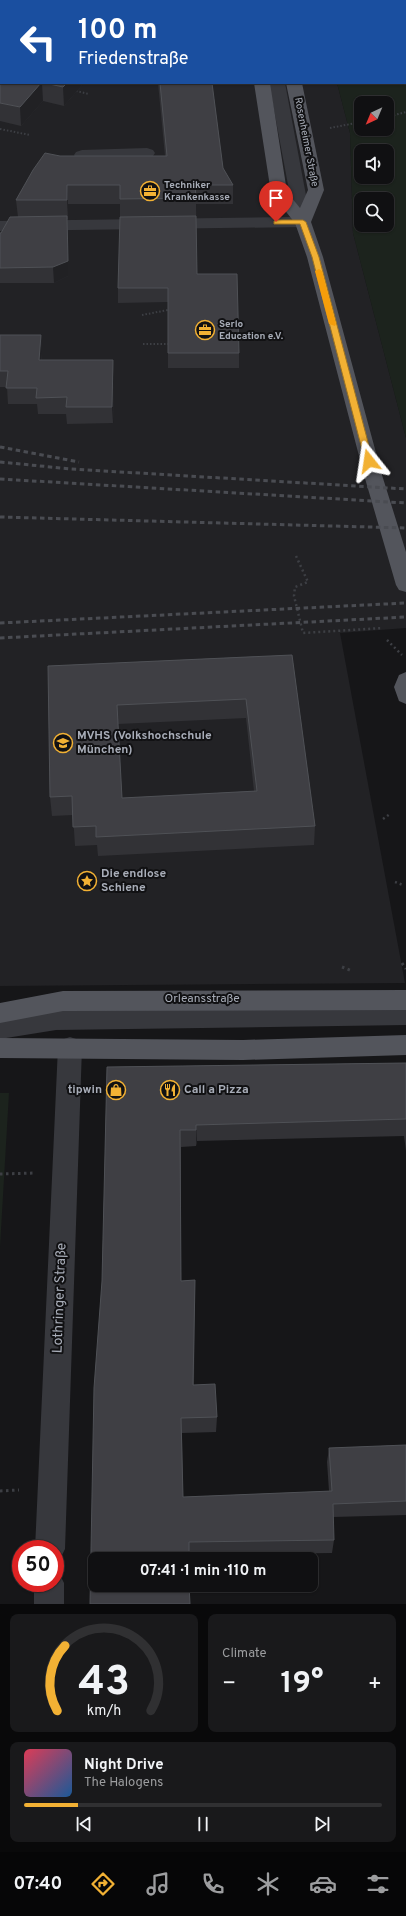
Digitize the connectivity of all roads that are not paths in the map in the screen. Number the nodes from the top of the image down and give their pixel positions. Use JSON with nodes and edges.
{"nodes":[{"id":1,"x":262,"y":84,"type":"edge"},
{"id":2,"x":277,"y":84,"type":"edge"},
{"id":3,"x":294,"y":84,"type":"edge"},
{"id":4,"x":147,"y":153,"type":"dead end"},
{"id":5,"x":82,"y":155,"type":"edge"},
{"id":6,"x":303,"y":222,"type":"junction"},
{"id":7,"x":0,"y":226,"type":"edge"},
{"id":8,"x":406,"y":585,"type":"edge"},
{"id":9,"x":406,"y":680,"type":"edge"},
{"id":10,"x":406,"y":696,"type":"edge"},
{"id":11,"x":406,"y":1000,"type":"edge"},
{"id":12,"x":0,"y":1013,"type":"edge"},
{"id":13,"x":406,"y":1015,"type":"edge"},
{"id":14,"x":0,"y":1029,"type":"edge"},
{"id":15,"x":406,"y":1046,"type":"edge"},
{"id":16,"x":70,"y":1047,"type":"junction"},
{"id":17,"x":0,"y":1048,"type":"edge"},
{"id":18,"x":50,"y":1540,"type":"edge"},
{"id":19,"x":49,"y":1592,"type":"edge"},
{"id":20,"x":49,"y":1604,"type":"edge"}],
"edges":[{"from":1,"to":6,"type":"main road","name":"Rosenheimer Straße"},
{"from":2,"to":6,"type":"street","name":"Rosenheimer Straße"},
{"from":3,"to":6,"type":"main road","name":"Rosenheimer Straße"},
{"from":4,"to":5,"type":"street"},
{"from":6,"to":7,"type":"street"},
{"from":6,"to":8,"type":"main road","name":"Rosenheimer Straße"},
{"from":9,"to":10,"type":"main road"},
{"from":11,"to":12,"type":"main road","name":"Orleansstraße"},
{"from":13,"to":14,"type":"street"},
{"from":15,"to":16,"type":"main road"},
{"from":16,"to":17,"type":"main road"},
{"from":16,"to":18,"type":"street","name":"Lothringer Straße"},
{"from":19,"to":20,"type":"street"}]}
